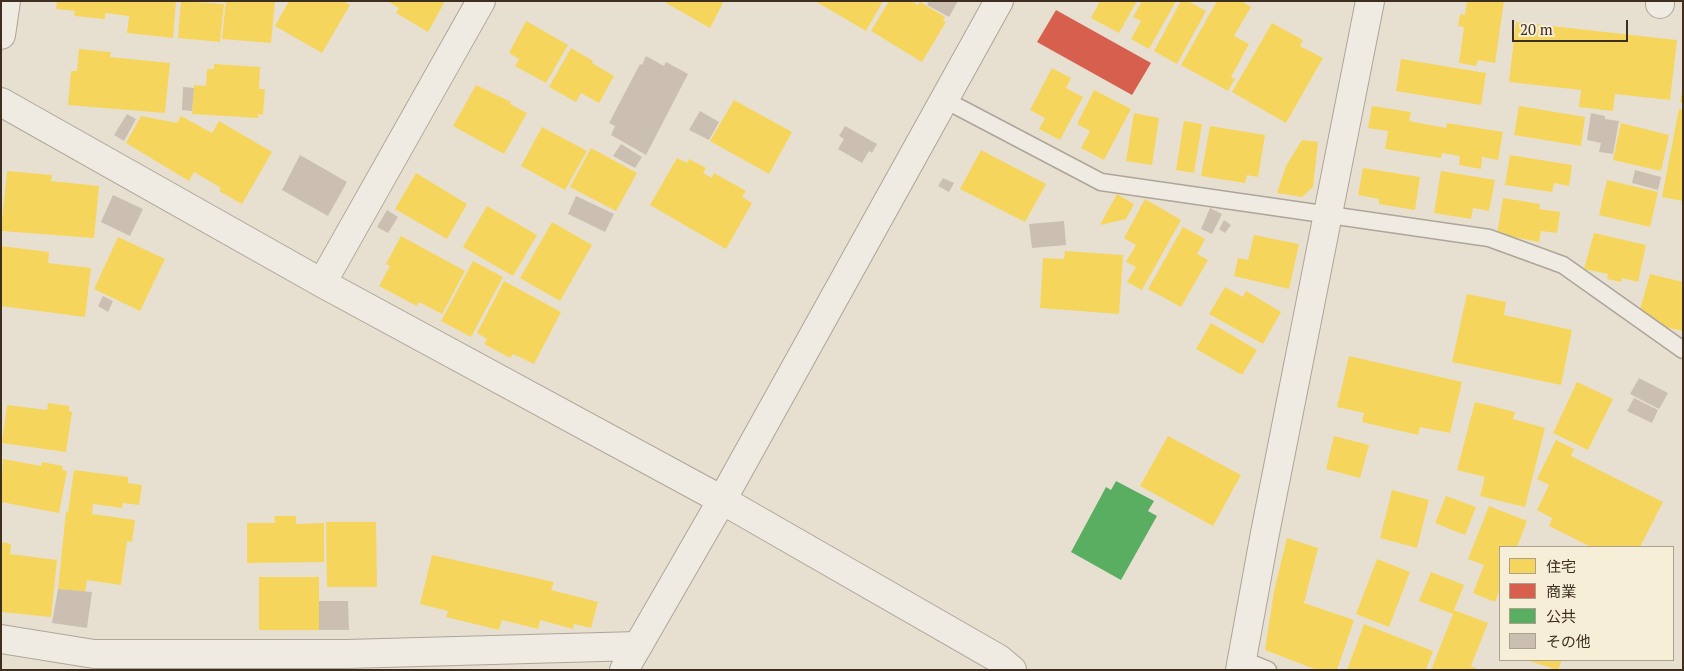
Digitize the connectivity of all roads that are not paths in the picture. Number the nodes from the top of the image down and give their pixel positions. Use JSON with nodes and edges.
{"nodes":[{"id":1,"x":6,"y":1,"type":"edge"},
{"id":2,"x":482,"y":1,"type":"edge"},
{"id":3,"x":1000,"y":1,"type":"edge"},
{"id":4,"x":1370,"y":1,"type":"edge"},
{"id":5,"x":1,"y":35,"type":"edge"},
{"id":6,"x":945,"y":100,"type":"junction"},
{"id":7,"x":1,"y":102,"type":"edge"},
{"id":8,"x":1327,"y":215,"type":"junction"},
{"id":9,"x":322,"y":283,"type":"junction"},
{"id":10,"x":1683,"y":350,"type":"edge"},
{"id":11,"x":722,"y":500,"type":"junction"},
{"id":12,"x":1,"y":639,"type":"edge"},
{"id":13,"x":638,"y":646,"type":"junction"},
{"id":14,"x":118,"y":662,"type":"edge"},
{"id":15,"x":1240,"y":664,"type":"edge"},
{"id":16,"x":624,"y":670,"type":"edge"},
{"id":17,"x":1012,"y":670,"type":"edge"},
{"id":18,"x":1268,"y":670,"type":"edge"}],
"edges":[{"from":1,"to":5,"type":"street"},
{"from":2,"to":9,"type":"street"},
{"from":3,"to":6,"type":"street"},
{"from":4,"to":8,"type":"street"},
{"from":6,"to":8,"type":"lane"},
{"from":6,"to":11,"type":"street"},
{"from":7,"to":9,"type":"street"},
{"from":8,"to":10,"type":"lane"},
{"from":8,"to":15,"type":"street"},
{"from":9,"to":11,"type":"street"},
{"from":11,"to":13,"type":"street"},
{"from":11,"to":17,"type":"street"},
{"from":12,"to":14,"type":"street"},
{"from":13,"to":14,"type":"street"},
{"from":13,"to":16,"type":"street"},
{"from":15,"to":18,"type":"lane"}]}
